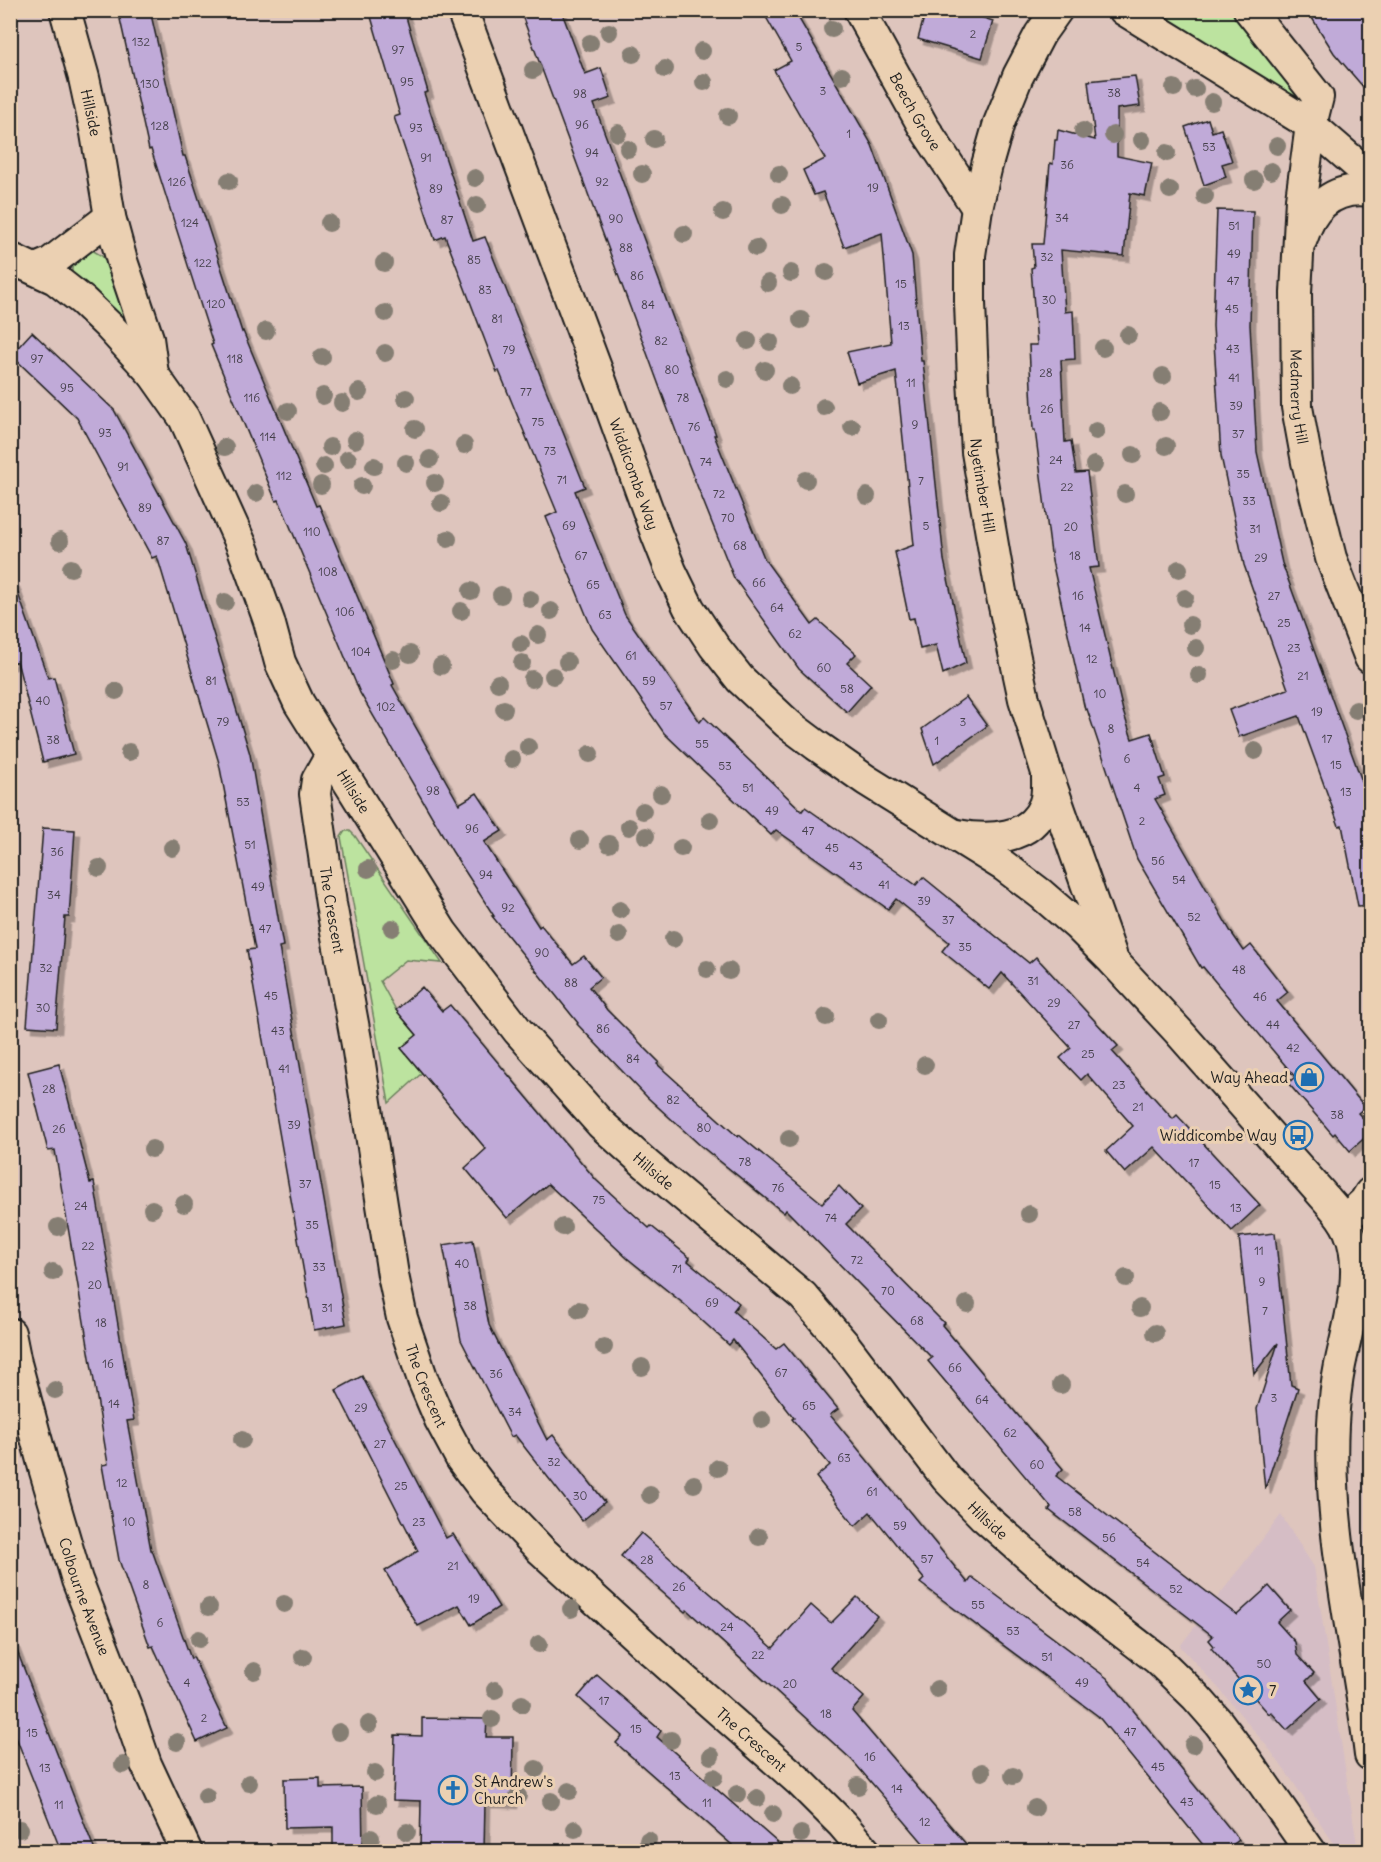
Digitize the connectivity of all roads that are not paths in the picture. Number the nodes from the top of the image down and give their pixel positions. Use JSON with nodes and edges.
{"nodes":[{"id":1,"x":64,"y":10,"type":"edge"},
{"id":2,"x":462,"y":10,"type":"edge"},
{"id":3,"x":859,"y":10,"type":"edge"},
{"id":4,"x":1057,"y":10,"type":"edge"},
{"id":5,"x":1124,"y":10,"type":"edge"},
{"id":6,"x":1249,"y":10,"type":"edge"},
{"id":7,"x":1311,"y":125,"type":"junction"},
{"id":8,"x":1371,"y":176,"type":"edge"},
{"id":9,"x":1371,"y":191,"type":"edge"},
{"id":10,"x":977,"y":208,"type":"junction"},
{"id":11,"x":110,"y":217,"type":"junction"},
{"id":12,"x":23,"y":264,"type":"edge"},
{"id":13,"x":1298,"y":268,"type":"junction"},
{"id":14,"x":153,"y":374,"type":"junction"},
{"id":15,"x":1371,"y":658,"type":"edge"},
{"id":16,"x":331,"y":756,"type":"junction"},
{"id":17,"x":1047,"y":773,"type":"junction"},
{"id":18,"x":951,"y":834,"type":"junction"},
{"id":19,"x":1113,"y":960,"type":"junction"},
{"id":20,"x":1371,"y":1193,"type":"edge"},
{"id":21,"x":1344,"y":1221,"type":"junction"},
{"id":22,"x":1363,"y":1274,"type":"edge"},
{"id":23,"x":10,"y":1333,"type":"edge"},
{"id":24,"x":1371,"y":1755,"type":"edge"},
{"id":25,"x":187,"y":1851,"type":"edge"},
{"id":26,"x":866,"y":1851,"type":"edge"},
{"id":27,"x":1311,"y":1851,"type":"edge"}],
"edges":[{"from":1,"to":11,"type":"street","name":"Hillside"},
{"from":2,"to":18,"type":"street","name":"Widdicombe Way"},
{"from":3,"to":10,"type":"street","name":"Beech Grove"},
{"from":4,"to":10,"type":"street","name":"Nyetimber Hill"},
{"from":5,"to":7,"type":"street"},
{"from":6,"to":7,"type":"street","name":"Medmerry Hill"},
{"from":7,"to":8,"type":"street"},
{"from":7,"to":13,"type":"street","name":"Medmerry Hill"},
{"from":9,"to":13,"type":"street"},
{"from":10,"to":17,"type":"street","name":"Nyetimber Hill"},
{"from":11,"to":12,"type":"street","name":"Hillside"},
{"from":11,"to":14,"type":"street","name":"Hillside"},
{"from":12,"to":14,"type":"street","name":"Hillside"},
{"from":13,"to":15,"type":"street","name":"Medmerry Hill"},
{"from":14,"to":16,"type":"street","name":"Hillside"},
{"from":16,"to":26,"type":"street","name":"The Crescent"},
{"from":16,"to":27,"type":"street","name":"Hillside"},
{"from":17,"to":18,"type":"street","name":"Widdicombe Way"},
{"from":17,"to":19,"type":"street","name":"Nyetimber Hill"},
{"from":18,"to":19,"type":"street","name":"Widdicombe Way"},
{"from":19,"to":21,"type":"street","name":"Widdicombe Way"},
{"from":20,"to":21,"type":"street"},
{"from":21,"to":22,"type":"street","name":"Widdicombe Way"},
{"from":22,"to":24,"type":"street","name":"Widdicombe Way"},
{"from":23,"to":25,"type":"street","name":"Colbourne Avenue"}]}
